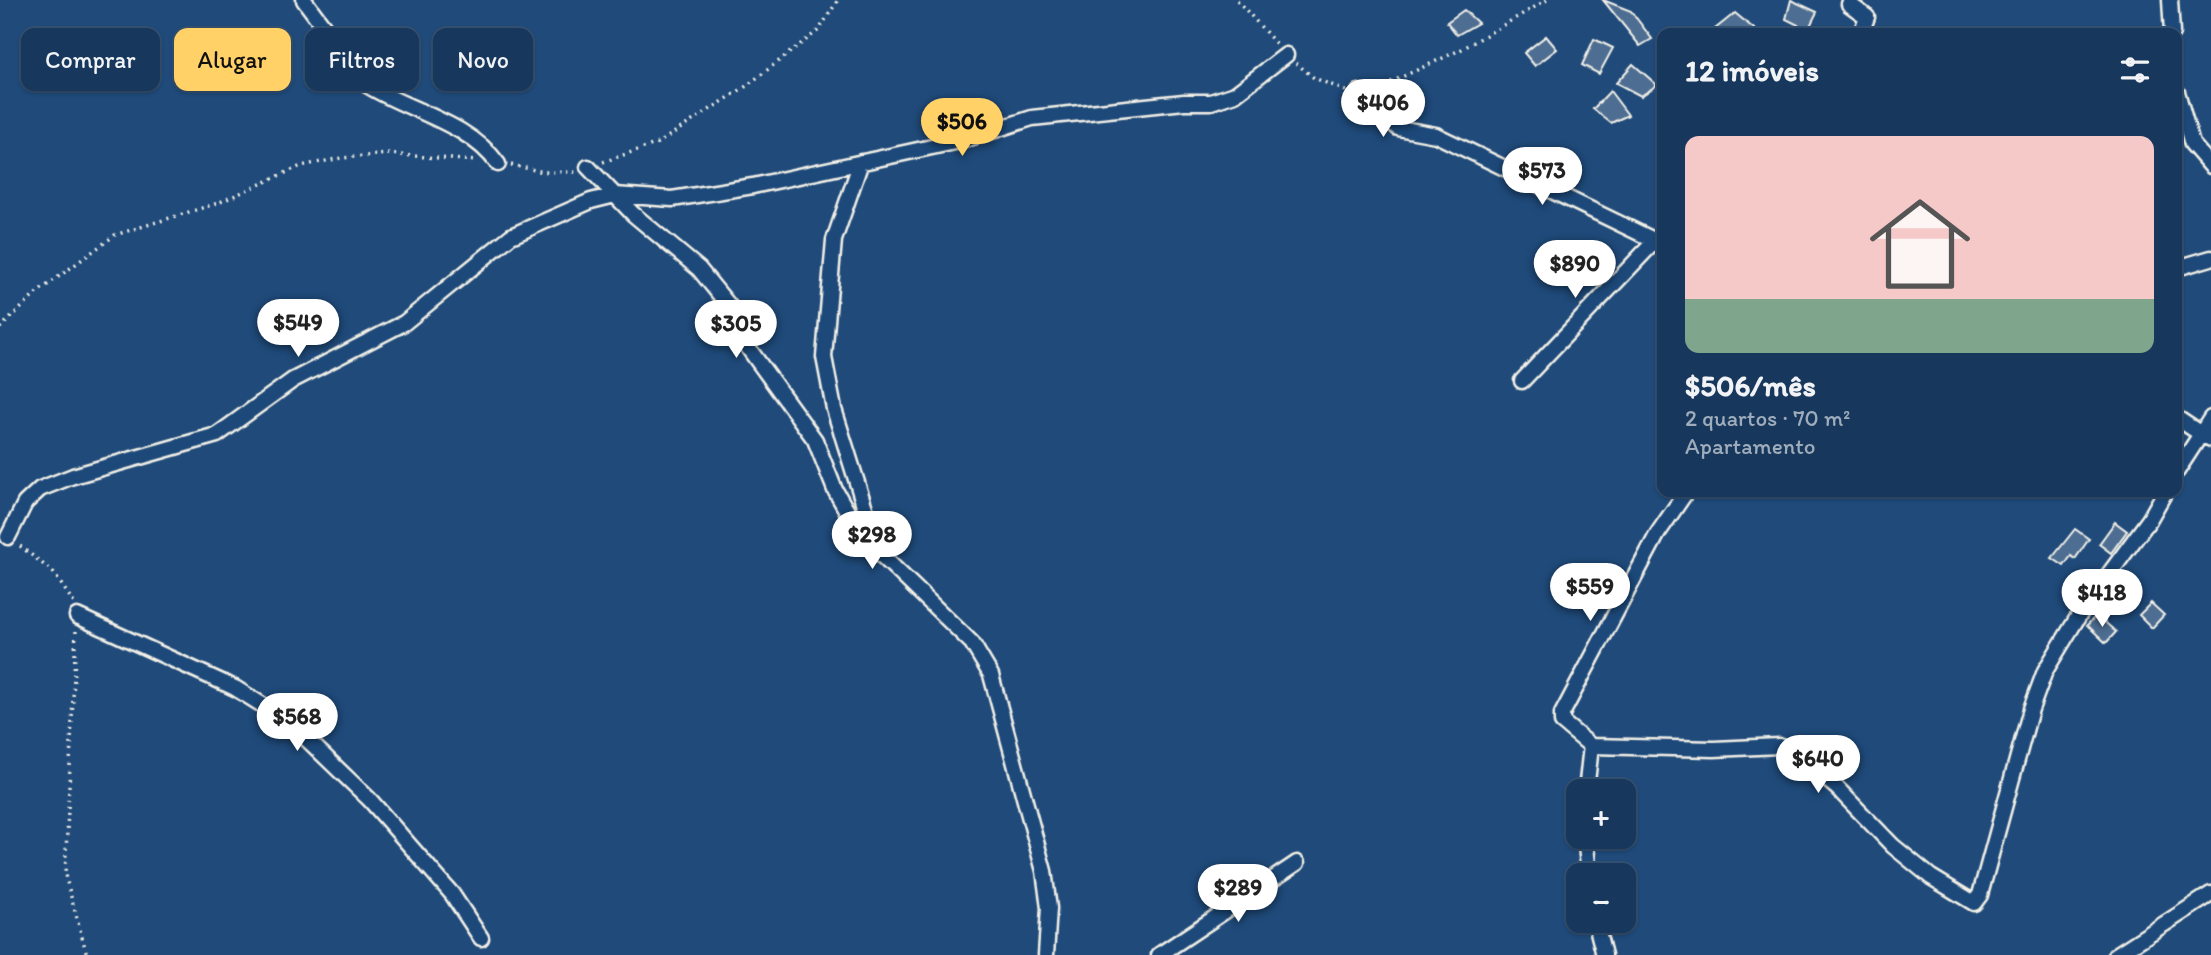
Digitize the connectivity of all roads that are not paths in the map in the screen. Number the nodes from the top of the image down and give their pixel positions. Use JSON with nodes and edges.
{"nodes":[{"id":1,"x":304,"y":0,"type":"edge"},
{"id":2,"x":2170,"y":0,"type":"edge"},
{"id":3,"x":1849,"y":4,"type":"dead end"},
{"id":4,"x":1863,"y":28,"type":"edge"},
{"id":5,"x":2172,"y":28,"type":"edge"},
{"id":6,"x":1286,"y":55,"type":"road end"},
{"id":7,"x":1360,"y":92,"type":"road end"},
{"id":8,"x":2182,"y":109,"type":"edge"},
{"id":9,"x":861,"y":162,"type":"junction"},
{"id":10,"x":498,"y":164,"type":"road end"},
{"id":11,"x":2211,"y":166,"type":"edge"},
{"id":12,"x":588,"y":167,"type":"road end"},
{"id":13,"x":615,"y":195,"type":"junction"},
{"id":14,"x":1657,"y":243,"type":"edge"},
{"id":15,"x":1657,"y":244,"type":"edge"},
{"id":16,"x":2211,"y":258,"type":"edge"},
{"id":17,"x":2182,"y":267,"type":"edge"},
{"id":18,"x":1522,"y":381,"type":"dead end"},
{"id":19,"x":2211,"y":418,"type":"edge"},
{"id":20,"x":2182,"y":421,"type":"edge"},
{"id":21,"x":2206,"y":436,"type":"edge"},
{"id":22,"x":2182,"y":465,"type":"edge"},
{"id":23,"x":1683,"y":497,"type":"edge"},
{"id":24,"x":2162,"y":497,"type":"edge"},
{"id":25,"x":8,"y":537,"type":"road end"},
{"id":26,"x":879,"y":553,"type":"junction"},
{"id":27,"x":77,"y":616,"type":"road end"},
{"id":28,"x":1591,"y":746,"type":"junction"},
{"id":29,"x":1587,"y":779,"type":"edge"},
{"id":30,"x":1297,"y":863,"type":"dead end"},
{"id":31,"x":2211,"y":894,"type":"edge"},
{"id":32,"x":1598,"y":933,"type":"edge"},
{"id":33,"x":481,"y":937,"type":"dead end"},
{"id":34,"x":1046,"y":955,"type":"edge"},
{"id":35,"x":1159,"y":955,"type":"edge"},
{"id":36,"x":1604,"y":955,"type":"edge"},
{"id":37,"x":2116,"y":955,"type":"edge"}],
"edges":[{"from":1,"to":10,"type":"street"},
{"from":2,"to":5,"type":"street"},
{"from":3,"to":4,"type":"street"},
{"from":6,"to":9,"type":"street"},
{"from":7,"to":14,"type":"street"},
{"from":8,"to":11,"type":"street"},
{"from":9,"to":13,"type":"street"},
{"from":9,"to":26,"type":"street"},
{"from":12,"to":13,"type":"street"},
{"from":13,"to":25,"type":"street"},
{"from":13,"to":26,"type":"street"},
{"from":15,"to":18,"type":"street"},
{"from":16,"to":17,"type":"street"},
{"from":19,"to":21,"type":"street"},
{"from":20,"to":21,"type":"street"},
{"from":21,"to":22,"type":"street"},
{"from":23,"to":28,"type":"street"},
{"from":24,"to":28,"type":"street"},
{"from":26,"to":34,"type":"street"},
{"from":27,"to":33,"type":"street"},
{"from":28,"to":29,"type":"street"},
{"from":30,"to":35,"type":"street"},
{"from":31,"to":37,"type":"street"},
{"from":32,"to":36,"type":"street"}]}
